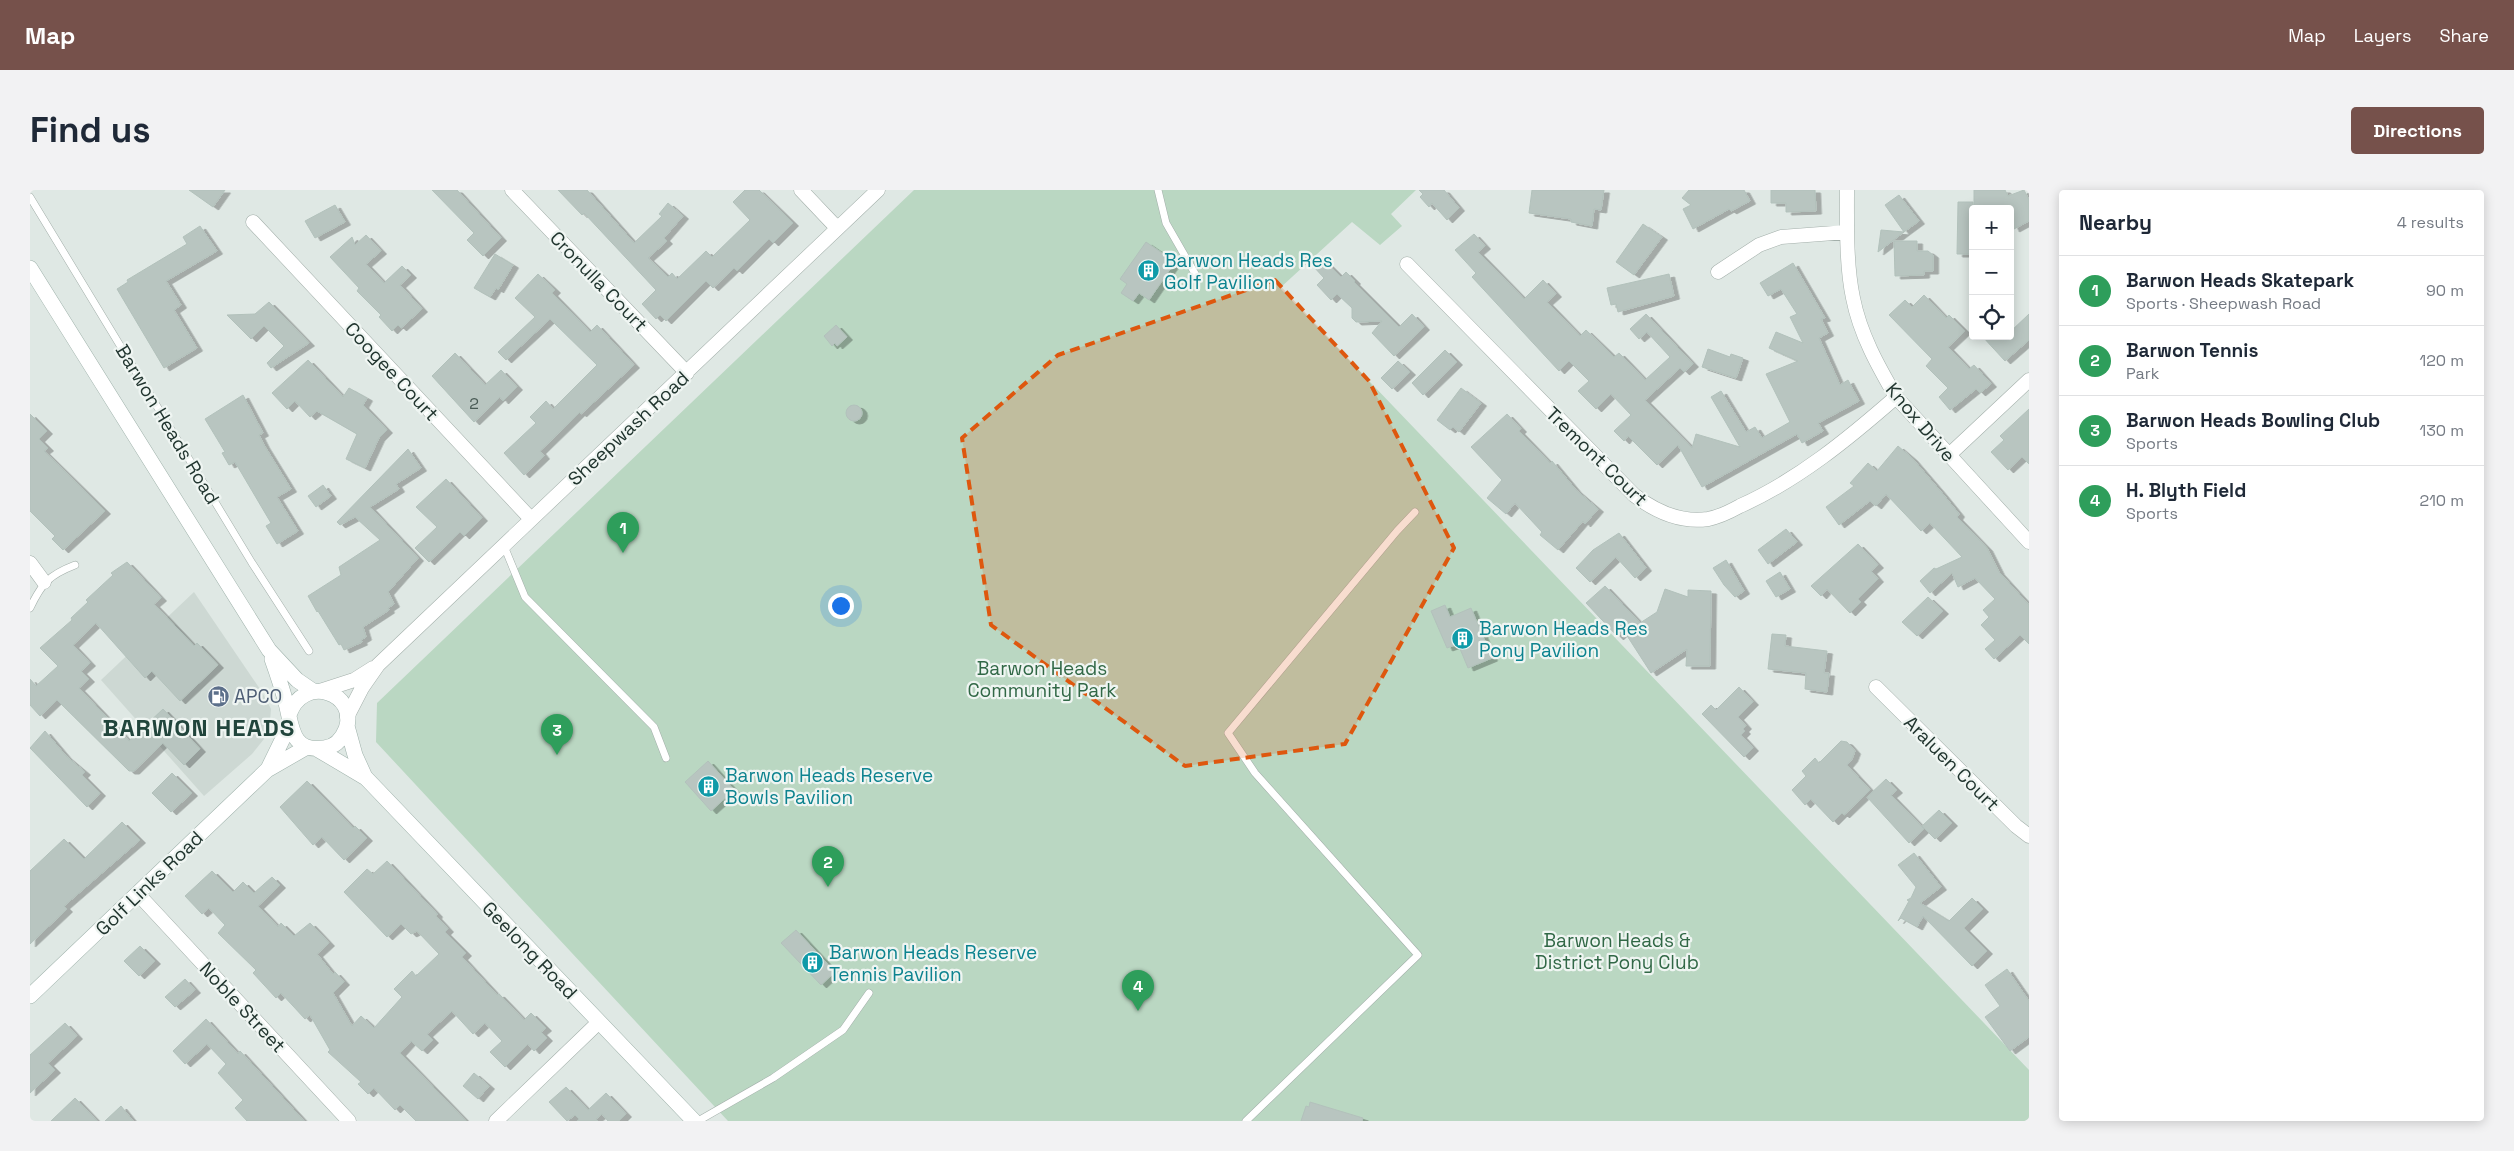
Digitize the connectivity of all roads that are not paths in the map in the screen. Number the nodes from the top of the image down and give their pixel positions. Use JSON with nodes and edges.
{"nodes":[{"id":1,"x":512,"y":190,"type":"edge"},
{"id":2,"x":801,"y":190,"type":"edge"},
{"id":3,"x":878,"y":190,"type":"edge"},
{"id":4,"x":1158,"y":190,"type":"edge"},
{"id":5,"x":1847,"y":190,"type":"edge"},
{"id":6,"x":30,"y":197,"type":"edge"},
{"id":7,"x":253,"y":222,"type":"dead end"},
{"id":8,"x":837,"y":228,"type":"junction"},
{"id":9,"x":1847,"y":232,"type":"junction"},
{"id":10,"x":1408,"y":264,"type":"dead end"},
{"id":11,"x":30,"y":268,"type":"edge"},
{"id":12,"x":1718,"y":272,"type":"dead end"},
{"id":13,"x":1197,"y":277,"type":"dead end"},
{"id":14,"x":687,"y":373,"type":"junction"},
{"id":15,"x":2029,"y":380,"type":"edge"},
{"id":16,"x":1896,"y":397,"type":"junction"},
{"id":17,"x":1948,"y":455,"type":"junction"},
{"id":18,"x":1415,"y":512,"type":"dead end"},
{"id":19,"x":531,"y":519,"type":"junction"},
{"id":20,"x":2029,"y":542,"type":"edge"},
{"id":21,"x":504,"y":546,"type":"junction"},
{"id":22,"x":30,"y":563,"type":"edge"},
{"id":23,"x":75,"y":565,"type":"dead end"},
{"id":24,"x":44,"y":582,"type":"junction"},
{"id":25,"x":30,"y":608,"type":"edge"},
{"id":26,"x":269,"y":650,"type":"junction"},
{"id":27,"x":309,"y":651,"type":"dead end"},
{"id":28,"x":378,"y":665,"type":"junction"},
{"id":29,"x":1876,"y":688,"type":"dead end"},
{"id":30,"x":317,"y":691,"type":"junction"},
{"id":31,"x":289,"y":721,"type":"junction"},
{"id":32,"x":347,"y":721,"type":"junction"},
{"id":33,"x":312,"y":748,"type":"junction"},
{"id":34,"x":666,"y":758,"type":"dead end"},
{"id":35,"x":268,"y":770,"type":"junction"},
{"id":36,"x":366,"y":778,"type":"junction"},
{"id":37,"x":2029,"y":836,"type":"edge"},
{"id":38,"x":138,"y":894,"type":"junction"},
{"id":39,"x":869,"y":993,"type":"dead end"},
{"id":40,"x":30,"y":996,"type":"edge"},
{"id":41,"x":599,"y":1022,"type":"junction"},
{"id":42,"x":349,"y":1121,"type":"edge"},
{"id":43,"x":496,"y":1121,"type":"edge"},
{"id":44,"x":694,"y":1121,"type":"edge"},
{"id":45,"x":698,"y":1121,"type":"edge"},
{"id":46,"x":1246,"y":1121,"type":"edge"}],
"edges":[{"from":1,"to":14,"type":"street","name":"Cronulla Court"},
{"from":2,"to":8,"type":"street"},
{"from":3,"to":8,"type":"street","name":"Sheepwash Road"},
{"from":4,"to":13,"type":"lane"},
{"from":5,"to":9,"type":"street","name":"Knox Drive"},
{"from":6,"to":27,"type":"lane","name":"Barwon Heads Road"},
{"from":7,"to":19,"type":"street","name":"Coogee Court"},
{"from":8,"to":14,"type":"street","name":"Sheepwash Road"},
{"from":9,"to":12,"type":"street"},
{"from":9,"to":16,"type":"street","name":"Knox Drive"},
{"from":10,"to":16,"type":"street","name":"Tremont Court"},
{"from":11,"to":26,"type":"main road","name":"Barwon Heads Road"},
{"from":14,"to":19,"type":"street","name":"Sheepwash Road"},
{"from":15,"to":17,"type":"street"},
{"from":16,"to":17,"type":"street","name":"Knox Drive"},
{"from":17,"to":20,"type":"street","name":"Knox Drive"},
{"from":18,"to":46,"type":"lane"},
{"from":19,"to":21,"type":"street","name":"Sheepwash Road"},
{"from":21,"to":28,"type":"street","name":"Sheepwash Road"},
{"from":21,"to":34,"type":"lane"},
{"from":22,"to":24,"type":"street"},
{"from":23,"to":24,"type":"lane"},
{"from":24,"to":25,"type":"lane"},
{"from":26,"to":30,"type":"main road","name":"Barwon Heads Road"},
{"from":26,"to":31,"type":"main road","name":"Barwon Heads Road"},
{"from":28,"to":30,"type":"street","name":"Sheepwash Road"},
{"from":28,"to":32,"type":"street","name":"Sheepwash Road"},
{"from":29,"to":37,"type":"street","name":"Araluen Court"},
{"from":30,"to":31,"type":"main road"},
{"from":30,"to":32,"type":"main road"},
{"from":31,"to":33,"type":"main road"},
{"from":31,"to":35,"type":"main road","name":"Golf Links Road"},
{"from":32,"to":33,"type":"main road"},
{"from":32,"to":36,"type":"main road","name":"Geelong Road"},
{"from":33,"to":35,"type":"main road","name":"Golf Links Road"},
{"from":33,"to":36,"type":"main road","name":"Geelong Road"},
{"from":35,"to":38,"type":"main road","name":"Golf Links Road"},
{"from":36,"to":41,"type":"main road","name":"Geelong Road"},
{"from":38,"to":40,"type":"main road","name":"Golf Links Road"},
{"from":38,"to":42,"type":"street","name":"Noble Street"},
{"from":39,"to":45,"type":"lane"},
{"from":41,"to":43,"type":"street"},
{"from":41,"to":44,"type":"main road","name":"Geelong Road"}]}
